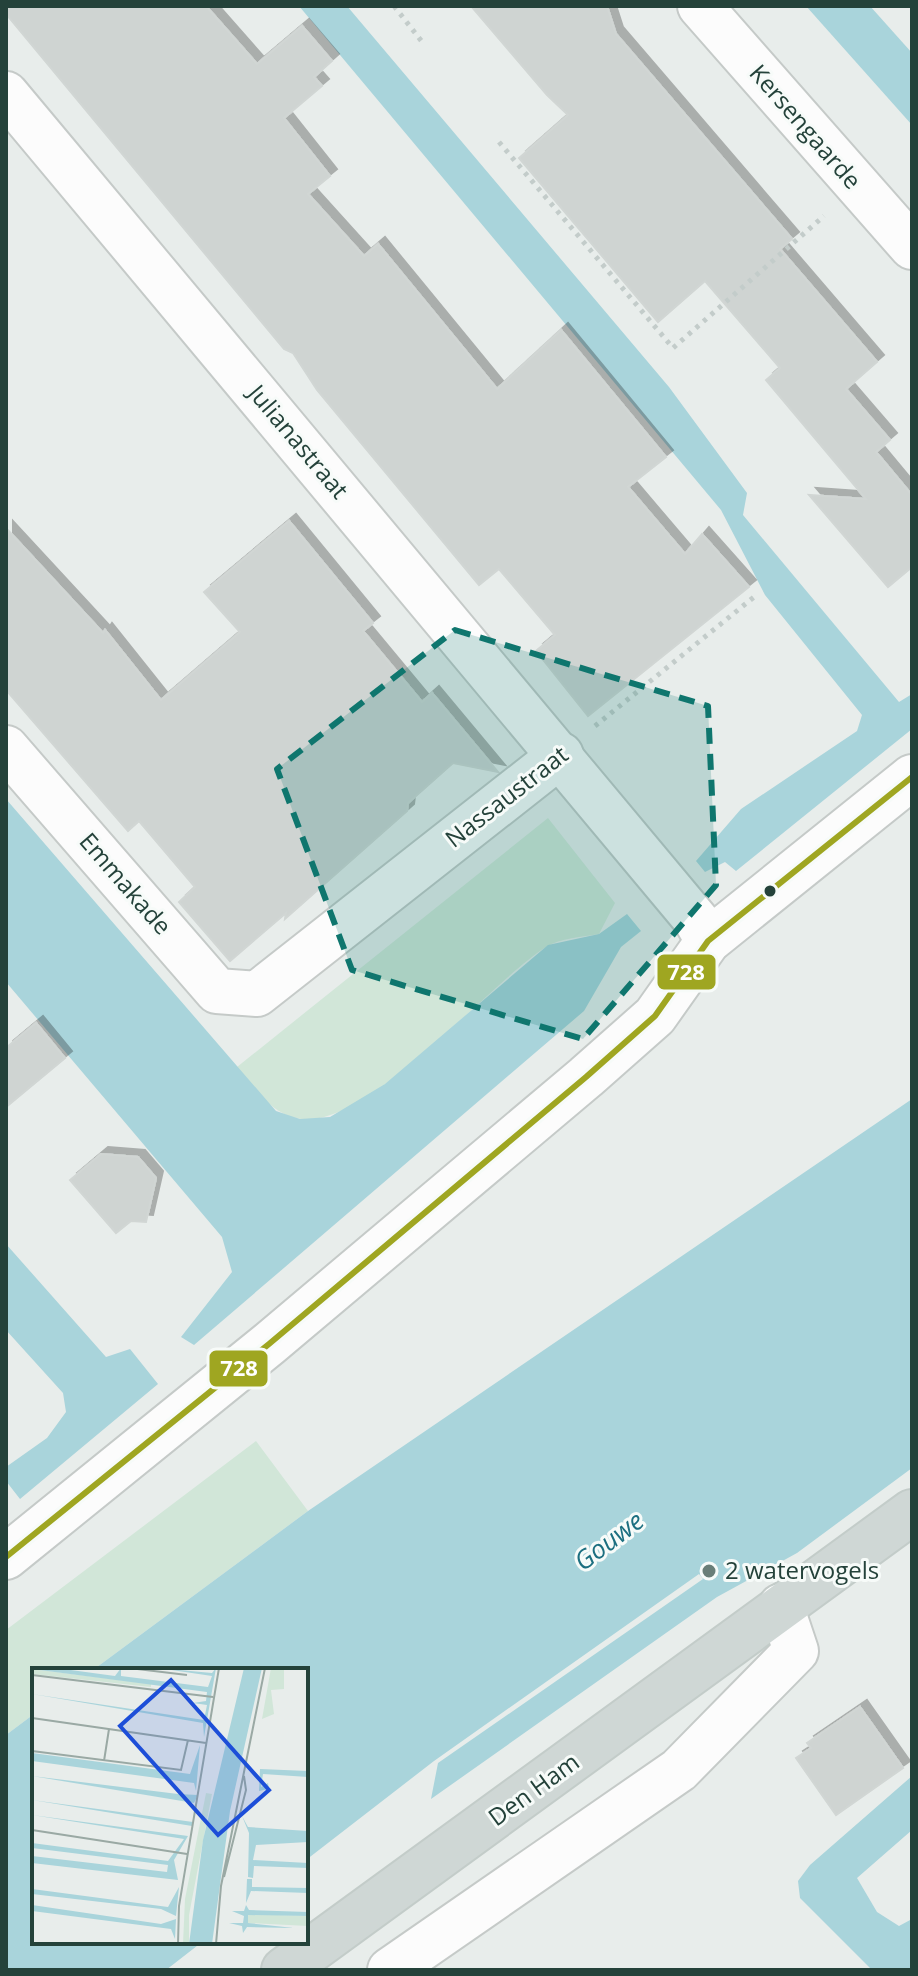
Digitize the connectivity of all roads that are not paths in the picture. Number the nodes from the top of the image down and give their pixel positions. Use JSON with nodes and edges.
{"nodes":[{"id":1,"x":700,"y":6,"type":"edge"},
{"id":2,"x":6,"y":94,"type":"edge"},
{"id":3,"x":912,"y":247,"type":"edge"},
{"id":4,"x":6,"y":748,"type":"edge"},
{"id":5,"x":561,"y":755,"type":"junction"},
{"id":6,"x":912,"y":777,"type":"edge"},
{"id":7,"x":702,"y":931,"type":"junction"},
{"id":8,"x":257,"y":994,"type":"joint"},
{"id":9,"x":912,"y":1512,"type":"edge"},
{"id":10,"x":6,"y":1557,"type":"edge"},
{"id":11,"x":781,"y":1606,"type":"junction"},
{"id":12,"x":284,"y":1970,"type":"edge"},
{"id":13,"x":390,"y":1970,"type":"edge"}],
"edges":[{"from":1,"to":3,"type":"street","name":"Kersengaarde"},
{"from":2,"to":5,"type":"street","name":"Julianastraat"},
{"from":4,"to":8,"type":"street","name":"Emmakade"},
{"from":5,"to":7,"type":"street","name":"Julianastraat"},
{"from":5,"to":8,"type":"street","name":"Nassaustraat"},
{"from":6,"to":7,"type":"street"},
{"from":7,"to":10,"type":"street"},
{"from":9,"to":11,"type":"main road","name":"Den Ham"},
{"from":11,"to":12,"type":"main road","name":"Den Ham"},
{"from":11,"to":13,"type":"street"}]}
